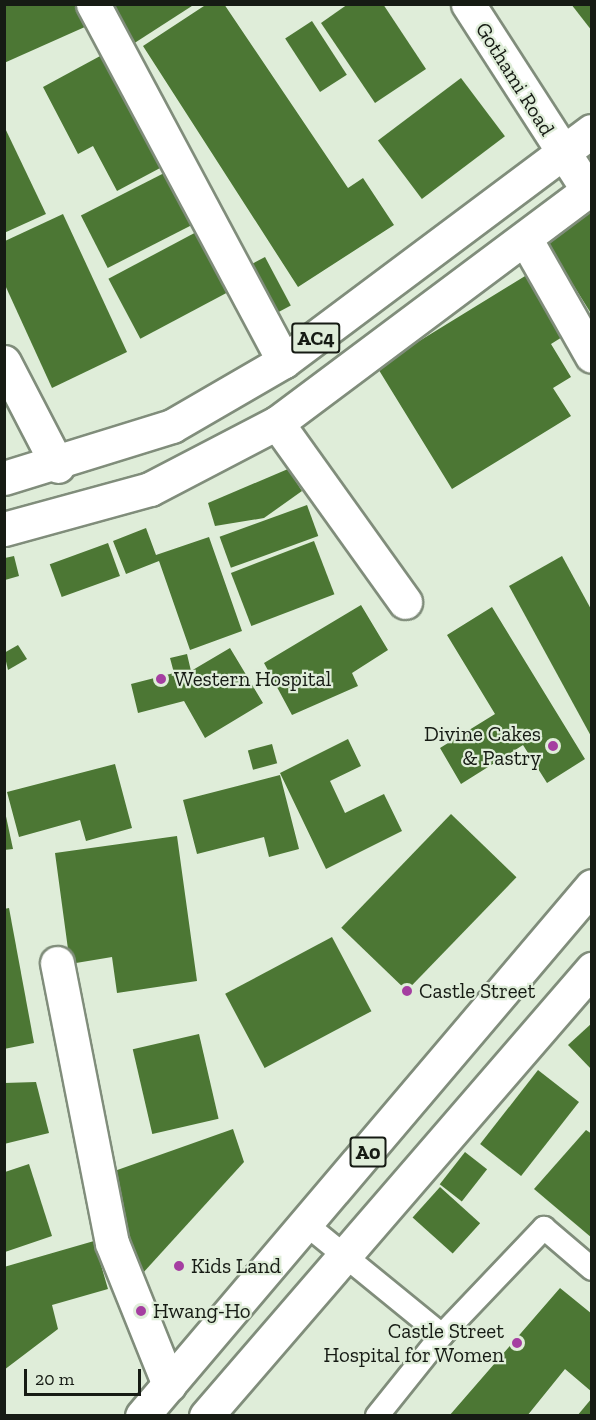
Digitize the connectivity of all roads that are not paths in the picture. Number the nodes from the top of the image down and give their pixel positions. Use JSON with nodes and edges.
{"nodes":[{"id":1,"x":93,"y":4,"type":"edge"},
{"id":2,"x":468,"y":4,"type":"edge"},
{"id":3,"x":591,"y":131,"type":"edge"},
{"id":4,"x":562,"y":154,"type":"junction"},
{"id":5,"x":590,"y":189,"type":"edge"},
{"id":6,"x":526,"y":240,"type":"junction"},
{"id":7,"x":591,"y":356,"type":"edge"},
{"id":8,"x":284,"y":361,"type":"junction"},
{"id":9,"x":4,"y":362,"type":"edge"},
{"id":10,"x":278,"y":423,"type":"junction"},
{"id":11,"x":58,"y":466,"type":"junction"},
{"id":12,"x":4,"y":478,"type":"edge"},
{"id":13,"x":4,"y":529,"type":"edge"},
{"id":14,"x":405,"y":602,"type":"dead end"},
{"id":15,"x":591,"y":886,"type":"edge"},
{"id":16,"x":57,"y":963,"type":"dead end"},
{"id":17,"x":591,"y":969,"type":"edge"},
{"id":18,"x":307,"y":1226,"type":"junction"},
{"id":19,"x":344,"y":1257,"type":"junction"},
{"id":20,"x":591,"y":1269,"type":"edge"},
{"id":21,"x":442,"y":1335,"type":"junction"},
{"id":22,"x":169,"y":1385,"type":"junction"},
{"id":23,"x":142,"y":1416,"type":"edge"},
{"id":24,"x":206,"y":1416,"type":"edge"},
{"id":25,"x":376,"y":1416,"type":"edge"}],
"edges":[{"from":1,"to":8,"type":"main road"},
{"from":2,"to":4,"type":"main road","name":"Gothami Road"},
{"from":3,"to":4,"type":"main road","number":"AC4"},
{"from":4,"to":5,"type":"main road","name":"Gothami Road"},
{"from":4,"to":8,"type":"main road","number":"AC4"},
{"from":5,"to":6,"type":"main road","number":"AC4"},
{"from":6,"to":7,"type":"main road"},
{"from":6,"to":10,"type":"main road","number":"AC4"},
{"from":8,"to":11,"type":"main road","number":"AC4"},
{"from":9,"to":11,"type":"main road"},
{"from":10,"to":13,"type":"main road","number":"AC4"},
{"from":10,"to":14,"type":"main road"},
{"from":11,"to":12,"type":"main road","number":"AC4"},
{"from":15,"to":18,"type":"main road","number":"A0"},
{"from":16,"to":22,"type":"main road"},
{"from":17,"to":19,"type":"main road","number":"A0"},
{"from":18,"to":19,"type":"lane"},
{"from":18,"to":22,"type":"main road","number":"A0"},
{"from":19,"to":21,"type":"lane"},
{"from":19,"to":24,"type":"main road","number":"A0"},
{"from":20,"to":21,"type":"lane"},
{"from":21,"to":25,"type":"lane"},
{"from":22,"to":23,"type":"main road","number":"A0"}]}
